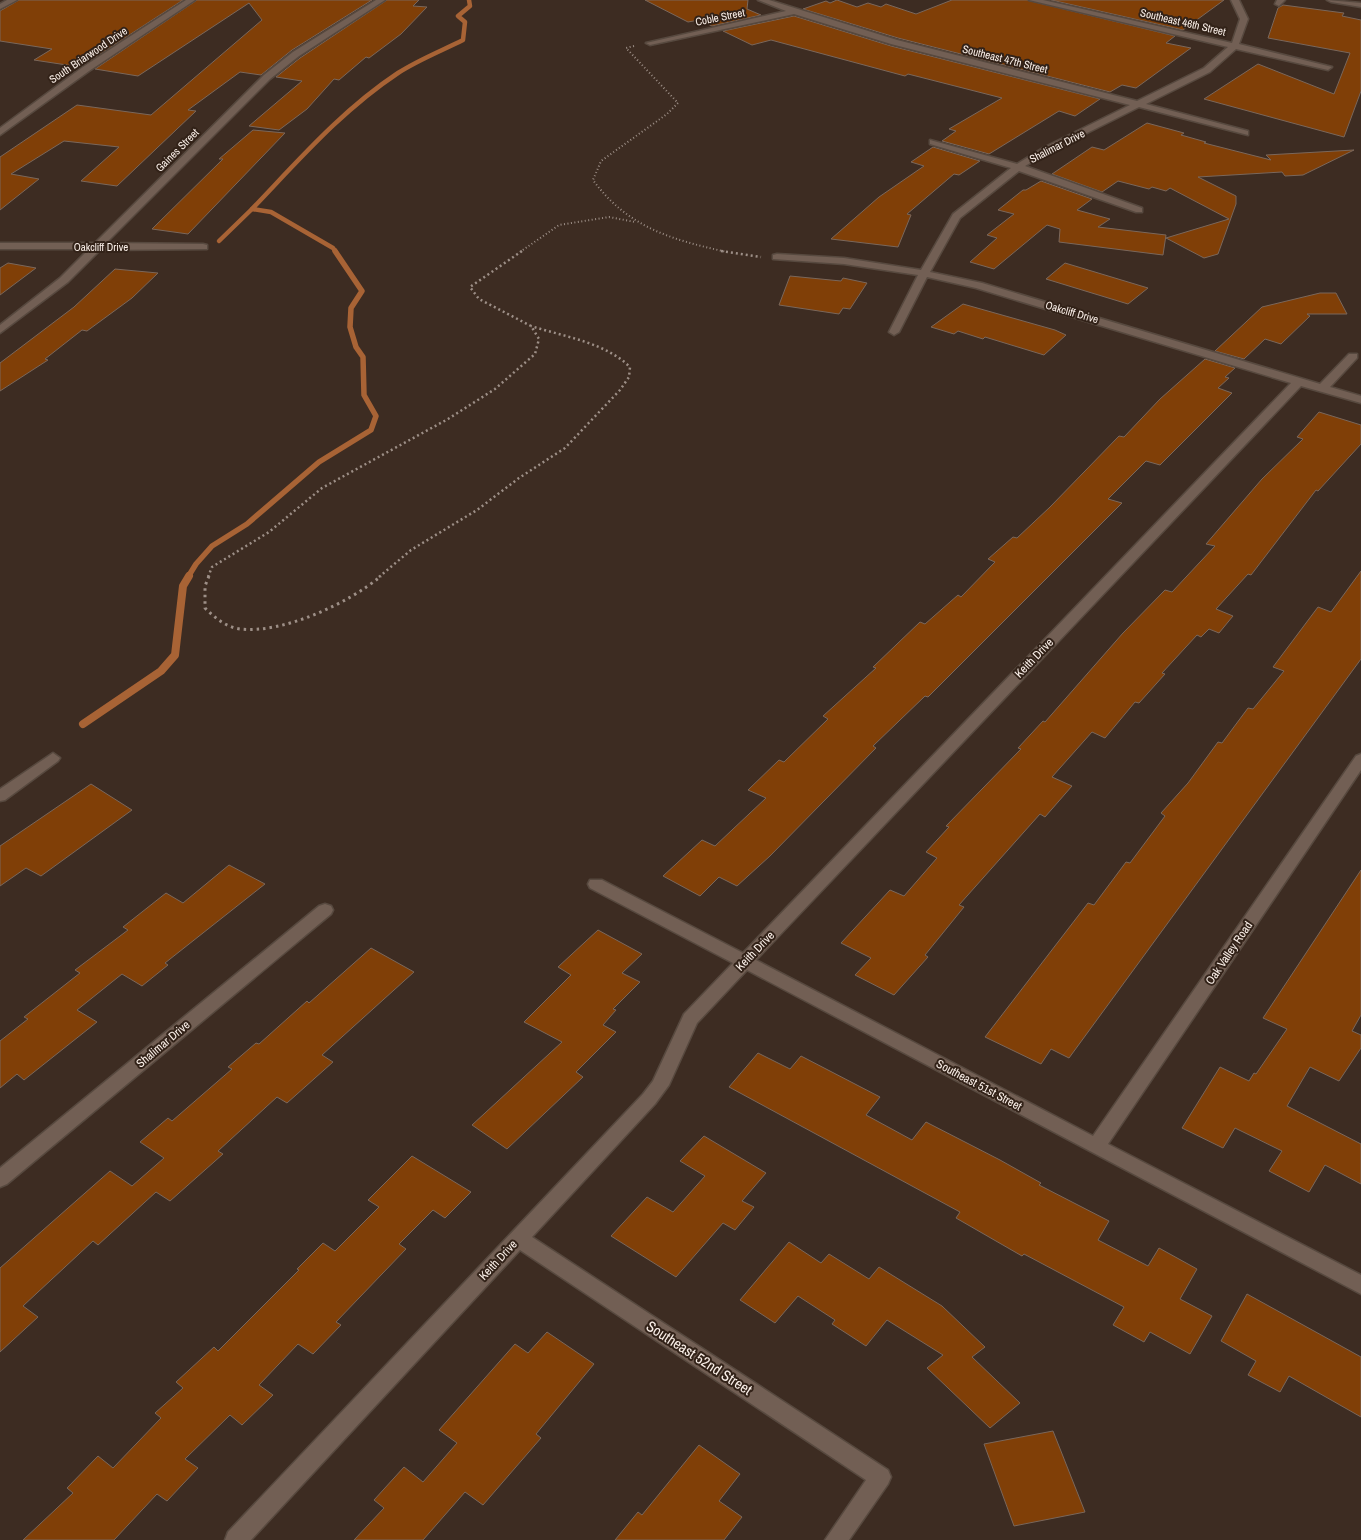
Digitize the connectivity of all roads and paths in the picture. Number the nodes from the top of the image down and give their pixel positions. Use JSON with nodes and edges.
{"nodes":[{"id":1,"x":13,"y":0,"type":"edge"},
{"id":2,"x":191,"y":0,"type":"edge"},
{"id":3,"x":381,"y":0,"type":"edge"},
{"id":4,"x":762,"y":0,"type":"edge"},
{"id":5,"x":1033,"y":0,"type":"edge"},
{"id":6,"x":1235,"y":0,"type":"edge"},
{"id":7,"x":1331,"y":0,"type":"edge"},
{"id":8,"x":1361,"y":4,"type":"edge"},
{"id":9,"x":0,"y":7,"type":"edge"},
{"id":10,"x":794,"y":12,"type":"junction"},
{"id":11,"x":650,"y":43,"type":"joint"},
{"id":12,"x":1235,"y":45,"type":"junction"},
{"id":13,"x":1328,"y":67,"type":"dead end"},
{"id":14,"x":1143,"y":104,"type":"junction"},
{"id":15,"x":0,"y":132,"type":"edge"},
{"id":16,"x":1245,"y":133,"type":"dead end"},
{"id":17,"x":933,"y":142,"type":"dead end"},
{"id":18,"x":1018,"y":166,"type":"junction"},
{"id":19,"x":1139,"y":210,"type":"dead end"},
{"id":20,"x":635,"y":222,"type":"junction"},
{"id":21,"x":0,"y":246,"type":"edge"},
{"id":22,"x":97,"y":247,"type":"junction"},
{"id":23,"x":203,"y":247,"type":"dead end"},
{"id":24,"x":777,"y":257,"type":"joint"},
{"id":25,"x":924,"y":273,"type":"junction"},
{"id":26,"x":531,"y":326,"type":"junction"},
{"id":27,"x":0,"y":330,"type":"edge"},
{"id":28,"x":894,"y":332,"type":"dead end"},
{"id":29,"x":1353,"y":356,"type":"dead end"},
{"id":30,"x":1299,"y":381,"type":"junction"},
{"id":31,"x":1323,"y":388,"type":"junction"},
{"id":32,"x":1361,"y":400,"type":"edge"},
{"id":33,"x":52,"y":758,"type":"dead end"},
{"id":34,"x":1361,"y":759,"type":"edge"},
{"id":35,"x":0,"y":796,"type":"edge"},
{"id":36,"x":596,"y":884,"type":"dead end"},
{"id":37,"x":325,"y":910,"type":"dead end"},
{"id":38,"x":745,"y":961,"type":"junction"},
{"id":39,"x":1096,"y":1146,"type":"junction"},
{"id":40,"x":0,"y":1179,"type":"edge"},
{"id":41,"x":518,"y":1239,"type":"junction"},
{"id":42,"x":1361,"y":1285,"type":"edge"},
{"id":43,"x":236,"y":1540,"type":"edge"},
{"id":44,"x":836,"y":1540,"type":"edge"}],
"edges":[{"from":1,"to":9,"type":"street"},
{"from":2,"to":15,"type":"street","name":"South Briarwood Drive"},
{"from":3,"to":22,"type":"street","name":"Gaines Street"},
{"from":4,"to":10,"type":"street","name":"Southeast 47th Street"},
{"from":5,"to":12,"type":"street","name":"Southeast 46th Street"},
{"from":6,"to":12,"type":"street","name":"Shalimar Drive"},
{"from":7,"to":8,"type":"street"},
{"from":10,"to":11,"type":"street","name":"Coble Street"},
{"from":10,"to":14,"type":"street","name":"Southeast 47th Street"},
{"from":11,"to":20,"type":"path"},
{"from":12,"to":13,"type":"street","name":"Southeast 46th Street"},
{"from":12,"to":14,"type":"street","name":"Shalimar Drive"},
{"from":14,"to":16,"type":"street","name":"Southeast 47th Street"},
{"from":14,"to":18,"type":"street","name":"Shalimar Drive"},
{"from":17,"to":18,"type":"street"},
{"from":18,"to":19,"type":"street"},
{"from":18,"to":25,"type":"street","name":"Shalimar Drive"},
{"from":20,"to":24,"type":"path"},
{"from":20,"to":26,"type":"path"},
{"from":21,"to":22,"type":"street","name":"Oakcliff Drive"},
{"from":22,"to":23,"type":"street","name":"Oakcliff Drive"},
{"from":22,"to":27,"type":"street","name":"Gaines Street"},
{"from":24,"to":25,"type":"street","name":"Oakcliff Drive"},
{"from":25,"to":28,"type":"street","name":"Shalimar Drive"},
{"from":25,"to":30,"type":"street","name":"Oakcliff Drive"},
{"from":26,"to":26,"type":"path"},
{"from":29,"to":31,"type":"street"},
{"from":30,"to":31,"type":"street","name":"Oakcliff Drive"},
{"from":30,"to":38,"type":"street","name":"Keith Drive"},
{"from":31,"to":32,"type":"street","name":"Oakcliff Drive"},
{"from":33,"to":35,"type":"street"},
{"from":34,"to":39,"type":"street","name":"Oak Valley Road"},
{"from":36,"to":38,"type":"street","name":"Southeast 51st Street"},
{"from":37,"to":40,"type":"street","name":"Shalimar Drive"},
{"from":38,"to":39,"type":"street","name":"Southeast 51st Street"},
{"from":38,"to":41,"type":"street","name":"Keith Drive"},
{"from":39,"to":42,"type":"street","name":"Southeast 51st Street"},
{"from":41,"to":43,"type":"street","name":"Keith Drive"},
{"from":41,"to":44,"type":"street","name":"Southeast 52nd Street"}]}
